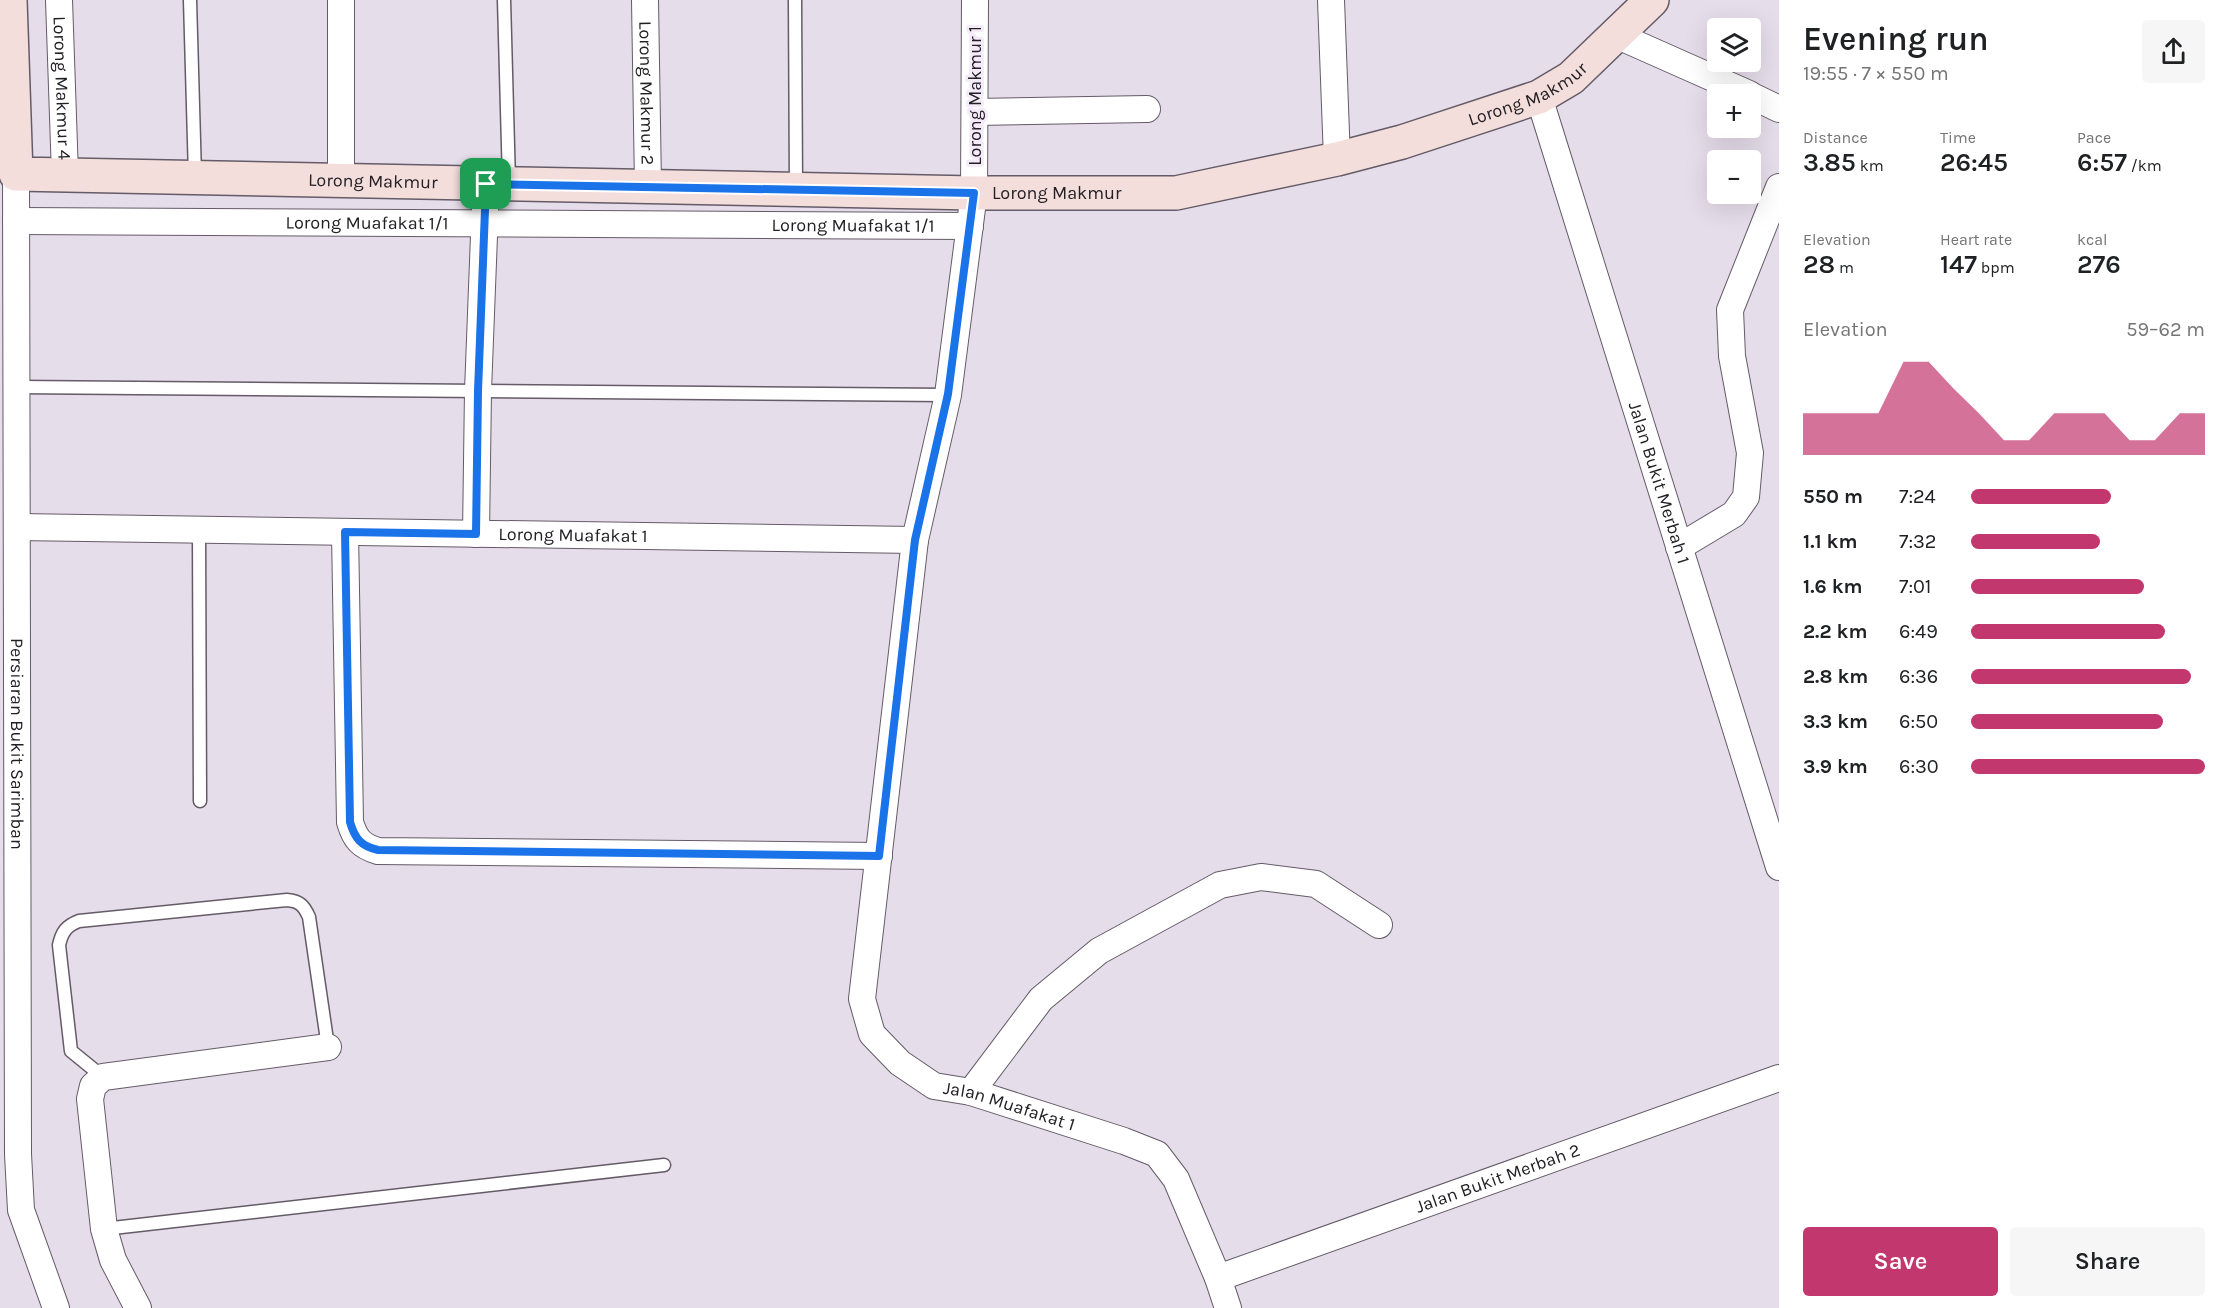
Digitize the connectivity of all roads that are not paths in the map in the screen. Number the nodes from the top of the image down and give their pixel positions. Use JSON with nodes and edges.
{"nodes":[{"id":1,"x":10,"y":0,"type":"edge"},
{"id":2,"x":59,"y":0,"type":"edge"},
{"id":3,"x":190,"y":0,"type":"edge"},
{"id":4,"x":341,"y":0,"type":"edge"},
{"id":5,"x":504,"y":0,"type":"edge"},
{"id":6,"x":645,"y":0,"type":"edge"},
{"id":7,"x":795,"y":0,"type":"edge"},
{"id":8,"x":975,"y":0,"type":"edge"},
{"id":9,"x":1331,"y":0,"type":"edge"},
{"id":10,"x":1652,"y":0,"type":"edge"},
{"id":11,"x":1616,"y":35,"type":"junction"},
{"id":12,"x":1725,"y":84,"type":"edge"},
{"id":13,"x":1539,"y":97,"type":"junction"},
{"id":14,"x":1761,"y":100,"type":"edge"},
{"id":15,"x":1147,"y":109,"type":"dead end"},
{"id":16,"x":1779,"y":109,"type":"edge"},
{"id":17,"x":975,"y":112,"type":"junction"},
{"id":18,"x":1337,"y":159,"type":"junction"},
{"id":19,"x":16,"y":174,"type":"junction"},
{"id":20,"x":65,"y":176,"type":"junction"},
{"id":21,"x":195,"y":178,"type":"junction"},
{"id":22,"x":341,"y":181,"type":"junction"},
{"id":23,"x":497,"y":184,"type":"junction"},
{"id":24,"x":648,"y":186,"type":"junction"},
{"id":25,"x":1779,"y":187,"type":"edge"},
{"id":26,"x":796,"y":189,"type":"junction"},
{"id":27,"x":974,"y":193,"type":"junction"},
{"id":28,"x":16,"y":221,"type":"junction"},
{"id":29,"x":484,"y":222,"type":"junction"},
{"id":30,"x":970,"y":226,"type":"junction"},
{"id":31,"x":17,"y":387,"type":"junction"},
{"id":32,"x":478,"y":391,"type":"junction"},
{"id":33,"x":948,"y":394,"type":"junction"},
{"id":34,"x":17,"y":527,"type":"junction"},
{"id":35,"x":200,"y":530,"type":"junction"},
{"id":36,"x":345,"y":532,"type":"junction"},
{"id":37,"x":476,"y":534,"type":"junction"},
{"id":38,"x":915,"y":540,"type":"junction"},
{"id":39,"x":1679,"y":547,"type":"junction"},
{"id":40,"x":200,"y":801,"type":"dead end"},
{"id":41,"x":879,"y":856,"type":"junction"},
{"id":42,"x":1779,"y":867,"type":"edge"},
{"id":43,"x":1379,"y":925,"type":"dead end"},
{"id":44,"x":328,"y":1047,"type":"joint"},
{"id":45,"x":103,"y":1077,"type":"junction"},
{"id":46,"x":1779,"y":1078,"type":"edge"},
{"id":47,"x":970,"y":1092,"type":"junction"},
{"id":48,"x":664,"y":1165,"type":"dead end"},
{"id":49,"x":104,"y":1229,"type":"junction"},
{"id":50,"x":1218,"y":1278,"type":"junction"},
{"id":51,"x":56,"y":1308,"type":"edge"},
{"id":52,"x":138,"y":1308,"type":"edge"},
{"id":53,"x":1228,"y":1308,"type":"edge"}],
"edges":[{"from":1,"to":19,"type":"main road"},
{"from":2,"to":20,"type":"street","name":"Lorong Makmur 4"},
{"from":3,"to":21,"type":"lane"},
{"from":4,"to":22,"type":"street"},
{"from":5,"to":23,"type":"lane"},
{"from":6,"to":24,"type":"street","name":"Lorong Makmur 2"},
{"from":7,"to":26,"type":"lane"},
{"from":8,"to":17,"type":"street","name":"Lorong Makmur 1"},
{"from":9,"to":18,"type":"street"},
{"from":10,"to":11,"type":"main road","name":"Lorong Makmur"},
{"from":11,"to":12,"type":"street"},
{"from":11,"to":13,"type":"main road","name":"Lorong Makmur"},
{"from":13,"to":18,"type":"main road","name":"Lorong Makmur"},
{"from":13,"to":39,"type":"street","name":"Jalan Bukit Merbah 1"},
{"from":14,"to":16,"type":"street"},
{"from":15,"to":17,"type":"street"},
{"from":17,"to":27,"type":"street","name":"Lorong Makmur 1"},
{"from":18,"to":27,"type":"main road","name":"Lorong Makmur"},
{"from":19,"to":20,"type":"main road","name":"Lorong Makmur"},
{"from":19,"to":28,"type":"street","name":"Persiaran Bukit Sarimban"},
{"from":20,"to":21,"type":"main road","name":"Lorong Makmur"},
{"from":21,"to":22,"type":"main road","name":"Lorong Makmur"},
{"from":22,"to":23,"type":"main road","name":"Lorong Makmur"},
{"from":23,"to":24,"type":"main road","name":"Lorong Makmur"},
{"from":23,"to":29,"type":"street"},
{"from":24,"to":26,"type":"main road","name":"Lorong Makmur"},
{"from":25,"to":39,"type":"street"},
{"from":26,"to":27,"type":"main road","name":"Lorong Makmur"},
{"from":27,"to":30,"type":"street","name":"Jalan Muafakat 1"},
{"from":28,"to":29,"type":"street","name":"Lorong Muafakat 1/1"},
{"from":28,"to":31,"type":"street","name":"Persiaran Bukit Sarimban"},
{"from":29,"to":30,"type":"street","name":"Lorong Muafakat 1/1"},
{"from":29,"to":32,"type":"street"},
{"from":30,"to":33,"type":"street","name":"Jalan Muafakat 1"},
{"from":31,"to":32,"type":"lane"},
{"from":31,"to":34,"type":"street","name":"Persiaran Bukit Sarimban"},
{"from":32,"to":33,"type":"lane"},
{"from":32,"to":37,"type":"street"},
{"from":33,"to":38,"type":"street","name":"Jalan Muafakat 1"},
{"from":34,"to":35,"type":"street","name":"Lorong Muafakat 1"},
{"from":34,"to":51,"type":"street","name":"Persiaran Bukit Sarimban"},
{"from":35,"to":36,"type":"street","name":"Lorong Muafakat 1"},
{"from":35,"to":40,"type":"lane"},
{"from":36,"to":37,"type":"street","name":"Lorong Muafakat 1"},
{"from":36,"to":41,"type":"street"},
{"from":37,"to":38,"type":"street","name":"Lorong Muafakat 1"},
{"from":38,"to":41,"type":"street","name":"Jalan Muafakat 1"},
{"from":39,"to":42,"type":"street","name":"Jalan Bukit Merbah 1"},
{"from":41,"to":47,"type":"street","name":"Jalan Muafakat 1"},
{"from":43,"to":47,"type":"street"},
{"from":44,"to":45,"type":"street"},
{"from":44,"to":45,"type":"lane"},
{"from":45,"to":49,"type":"street"},
{"from":46,"to":50,"type":"street","name":"Jalan Bukit Merbah 2"},
{"from":47,"to":50,"type":"street","name":"Jalan Muafakat 1"},
{"from":48,"to":49,"type":"lane"},
{"from":49,"to":52,"type":"street"},
{"from":50,"to":53,"type":"street","name":"Jalan Muafakat 1"}]}
